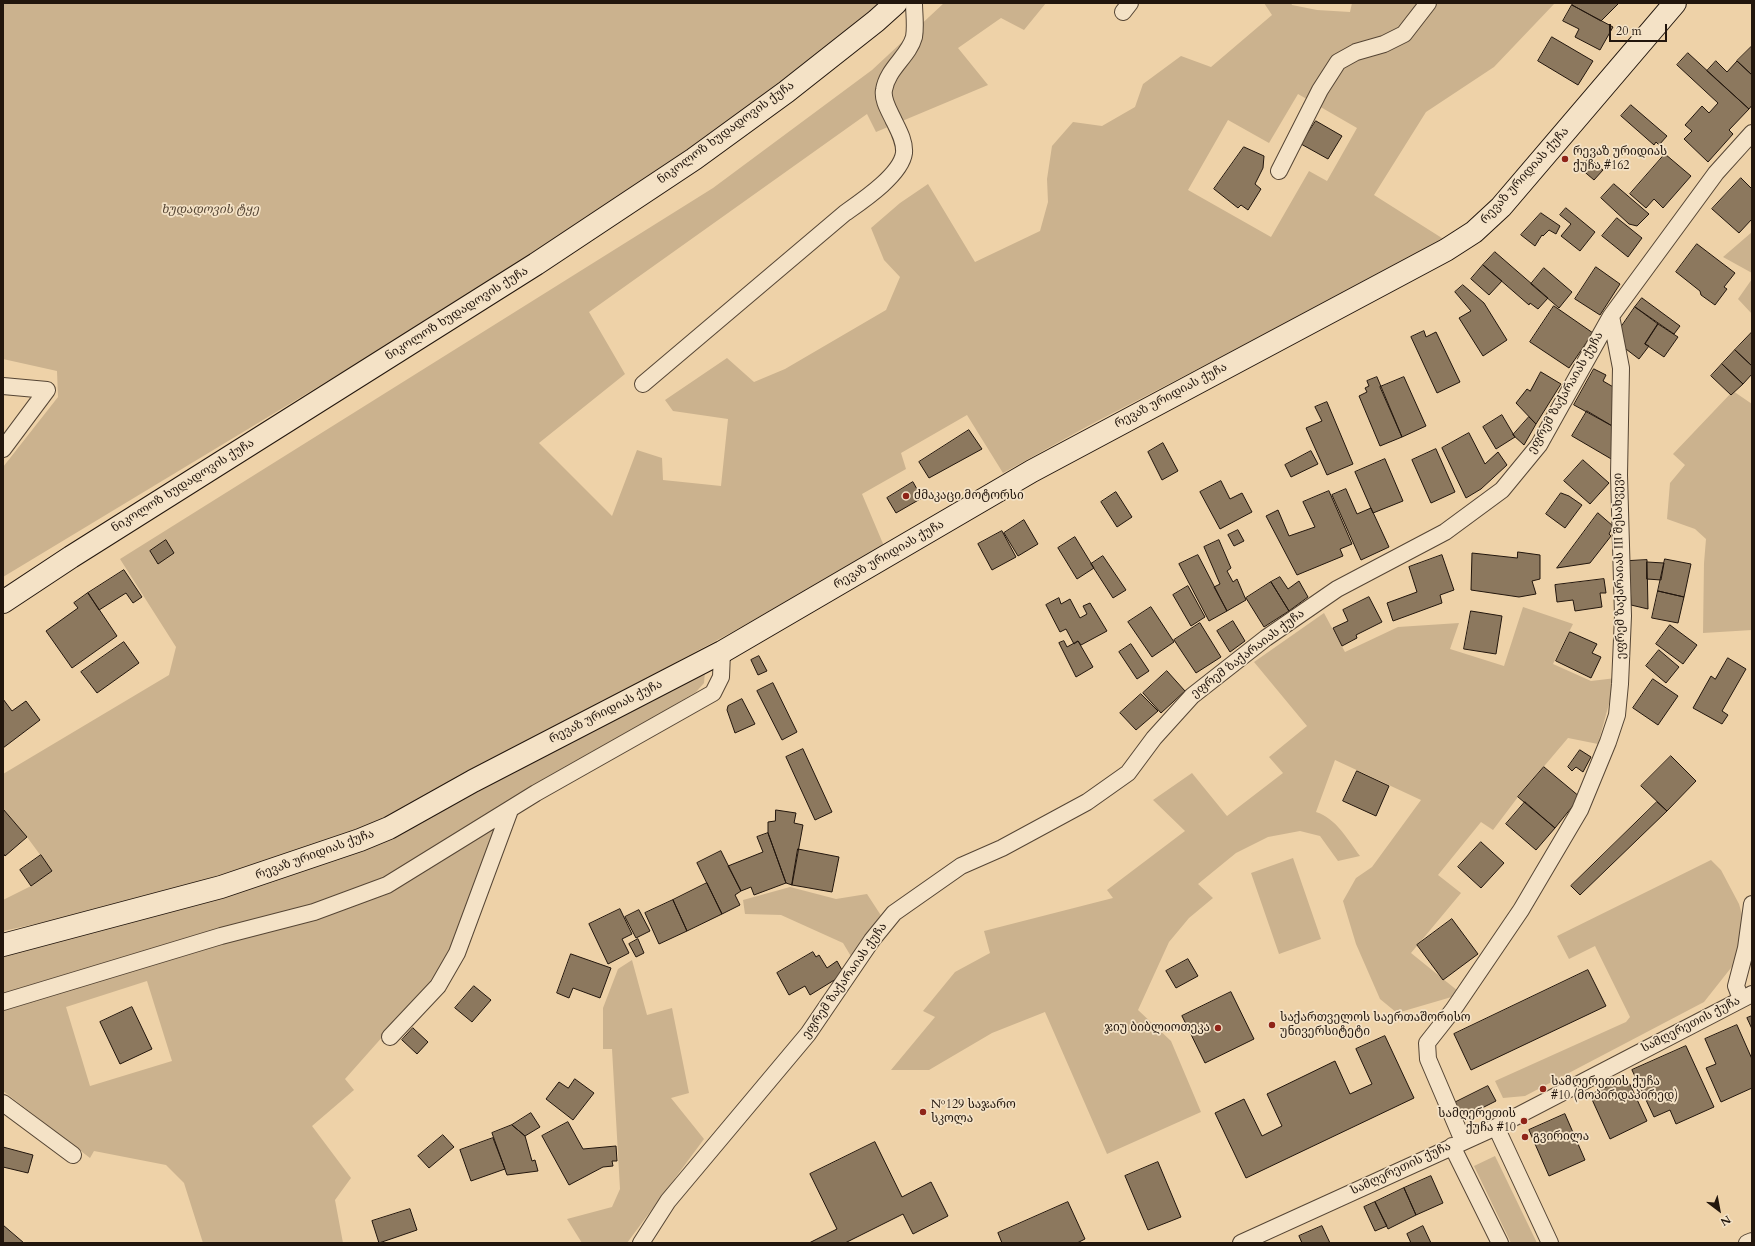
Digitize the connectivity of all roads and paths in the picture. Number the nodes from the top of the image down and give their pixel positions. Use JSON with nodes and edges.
{"nodes":[{"id":1,"x":896,"y":3,"type":"edge"},
{"id":2,"x":914,"y":3,"type":"edge"},
{"id":3,"x":1428,"y":3,"type":"edge"},
{"id":4,"x":1675,"y":3,"type":"edge"},
{"id":5,"x":1752,"y":133,"type":"edge"},
{"id":6,"x":1279,"y":171,"type":"dead end"},
{"id":7,"x":1611,"y":316,"type":"junction"},
{"id":8,"x":643,"y":384,"type":"dead end"},
{"id":9,"x":3,"y":386,"type":"edge"},
{"id":10,"x":3,"y":449,"type":"edge"},
{"id":11,"x":3,"y":602,"type":"edge"},
{"id":12,"x":722,"y":652,"type":"junction"},
{"id":13,"x":510,"y":810,"type":"junction"},
{"id":14,"x":1752,"y":904,"type":"edge"},
{"id":15,"x":3,"y":945,"type":"edge"},
{"id":16,"x":1747,"y":997,"type":"edge"},
{"id":17,"x":3,"y":1002,"type":"edge"},
{"id":18,"x":390,"y":1037,"type":"dead end"},
{"id":19,"x":3,"y":1103,"type":"edge"},
{"id":20,"x":1496,"y":1127,"type":"junction"},
{"id":21,"x":1458,"y":1143,"type":"junction"},
{"id":22,"x":72,"y":1155,"type":"dead end"},
{"id":23,"x":1752,"y":1241,"type":"edge"},
{"id":24,"x":641,"y":1243,"type":"edge"},
{"id":25,"x":1241,"y":1243,"type":"edge"},
{"id":26,"x":1500,"y":1243,"type":"edge"},
{"id":27,"x":1550,"y":1243,"type":"edge"},
{"id":28,"x":1747,"y":1243,"type":"edge"}],
"edges":[{"from":1,"to":11,"type":"street","name":"ნიკოლოზ ხუდადოვის ქუჩა"},
{"from":2,"to":8,"type":"street"},
{"from":3,"to":6,"type":"street"},
{"from":4,"to":12,"type":"street","name":"რევაზ ურიდიას ქუჩა"},
{"from":5,"to":7,"type":"street","name":"ეფრემ ზაქარაიას ქუჩა"},
{"from":7,"to":21,"type":"street","name":"ეფრემ ზაქარაიას III შესახვევი"},
{"from":7,"to":24,"type":"street","name":"ეფრემ ზაქარაიას ქუჩა"},
{"from":9,"to":10,"type":"street"},
{"from":12,"to":13,"type":"street"},
{"from":12,"to":15,"type":"street","name":"რევაზ ურიდიას ქუჩა"},
{"from":13,"to":17,"type":"street"},
{"from":13,"to":18,"type":"street"},
{"from":14,"to":16,"type":"street"},
{"from":16,"to":20,"type":"street","name":"სამღერეთის ქუჩა"},
{"from":19,"to":22,"type":"street"},
{"from":20,"to":21,"type":"street","name":"სამღერეთის ქუჩა"},
{"from":20,"to":27,"type":"street"},
{"from":21,"to":25,"type":"street","name":"სამღერეთის ქუჩა"},
{"from":21,"to":26,"type":"street","name":"ეფრემ ზაქარაიას III შესახვევი"},
{"from":23,"to":28,"type":"street"}]}
